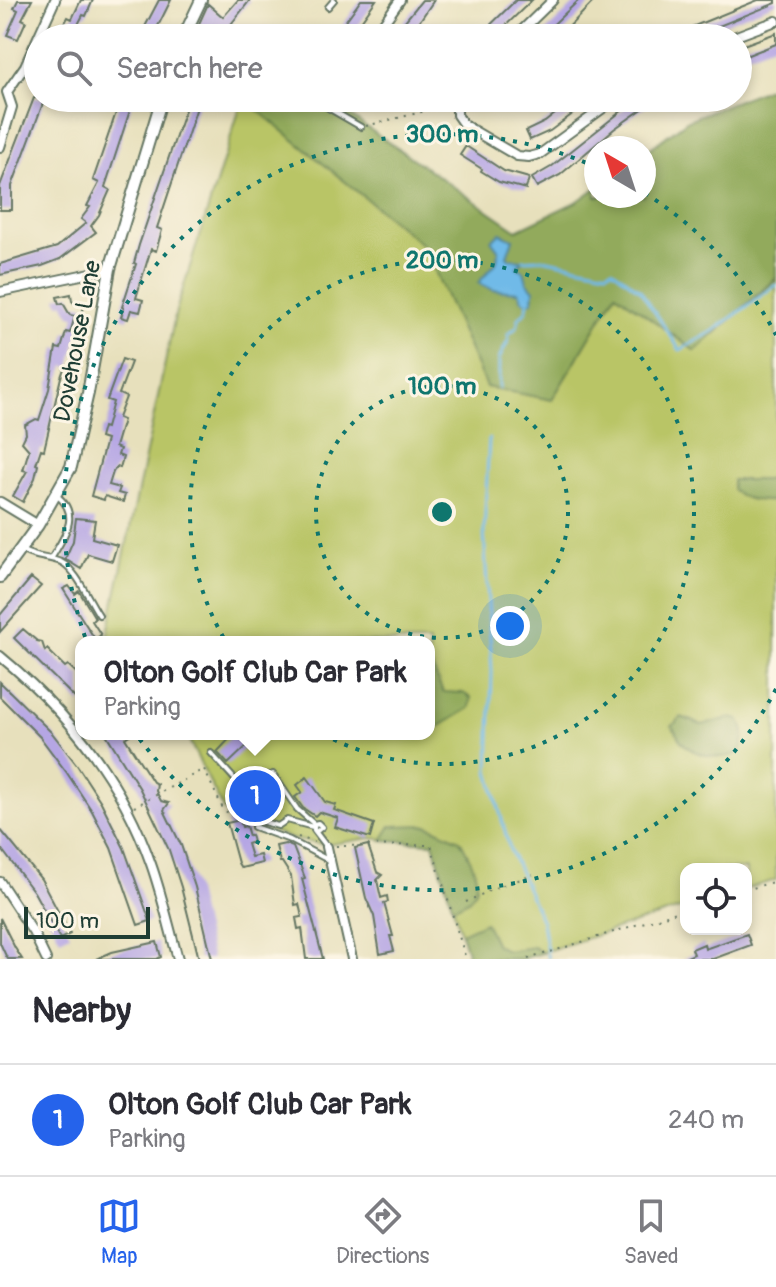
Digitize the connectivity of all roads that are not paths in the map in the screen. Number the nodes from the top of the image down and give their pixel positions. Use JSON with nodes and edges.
{"nodes":[{"id":1,"x":55,"y":0,"type":"edge"},
{"id":2,"x":201,"y":0,"type":"edge"},
{"id":3,"x":334,"y":0,"type":"edge"},
{"id":4,"x":400,"y":0,"type":"edge"},
{"id":5,"x":553,"y":0,"type":"edge"},
{"id":6,"x":328,"y":7,"type":"dead end"},
{"id":7,"x":776,"y":21,"type":"edge"},
{"id":8,"x":44,"y":24,"type":"edge"},
{"id":9,"x":189,"y":24,"type":"edge"},
{"id":10,"x":383,"y":24,"type":"edge"},
{"id":11,"x":528,"y":24,"type":"edge"},
{"id":12,"x":752,"y":30,"type":"edge"},
{"id":13,"x":24,"y":67,"type":"edge"},
{"id":14,"x":4,"y":89,"type":"edge"},
{"id":15,"x":158,"y":112,"type":"edge"},
{"id":16,"x":335,"y":112,"type":"edge"},
{"id":17,"x":457,"y":112,"type":"edge"},
{"id":18,"x":598,"y":112,"type":"edge"},
{"id":19,"x":361,"y":127,"type":"road end"},
{"id":20,"x":0,"y":147,"type":"edge"},
{"id":21,"x":110,"y":269,"type":"junction"},
{"id":22,"x":0,"y":292,"type":"edge"},
{"id":23,"x":55,"y":494,"type":"junction"},
{"id":24,"x":0,"y":502,"type":"edge"},
{"id":25,"x":38,"y":525,"type":"junction"},
{"id":26,"x":21,"y":550,"type":"junction"},
{"id":27,"x":51,"y":559,"type":"junction"},
{"id":28,"x":0,"y":577,"type":"edge"},
{"id":29,"x":99,"y":615,"type":"dead end"},
{"id":30,"x":0,"y":656,"type":"edge"},
{"id":31,"x":75,"y":730,"type":"edge"},
{"id":32,"x":83,"y":740,"type":"edge"},
{"id":33,"x":211,"y":753,"type":"dead end"},
{"id":34,"x":239,"y":784,"type":"junction"},
{"id":35,"x":254,"y":824,"type":"road end"},
{"id":36,"x":315,"y":827,"type":"junction"},
{"id":37,"x":327,"y":847,"type":"junction"},
{"id":38,"x":330,"y":861,"type":"junction"},
{"id":39,"x":0,"y":882,"type":"edge"},
{"id":40,"x":46,"y":959,"type":"edge"},
{"id":41,"x":178,"y":959,"type":"edge"},
{"id":42,"x":352,"y":959,"type":"edge"}],
"edges":[{"from":1,"to":8,"type":"street"},
{"from":2,"to":9,"type":"street"},
{"from":3,"to":6,"type":"lane"},
{"from":4,"to":10,"type":"street"},
{"from":5,"to":11,"type":"street"},
{"from":7,"to":12,"type":"street"},
{"from":13,"to":14,"type":"street"},
{"from":14,"to":20,"type":"street"},
{"from":15,"to":21,"type":"street","name":"Dovehouse Lane"},
{"from":16,"to":19,"type":"lane"},
{"from":17,"to":18,"type":"street"},
{"from":21,"to":22,"type":"street"},
{"from":21,"to":23,"type":"street","name":"Dovehouse Lane"},
{"from":23,"to":25,"type":"street","name":"Dovehouse Lane"},
{"from":23,"to":27,"type":"lane"},
{"from":24,"to":25,"type":"street"},
{"from":25,"to":26,"type":"street","name":"Dovehouse Lane"},
{"from":26,"to":27,"type":"lane"},
{"from":26,"to":28,"type":"street","name":"Dovehouse Lane"},
{"from":27,"to":29,"type":"lane"},
{"from":30,"to":31,"type":"street"},
{"from":32,"to":41,"type":"street"},
{"from":33,"to":34,"type":"lane"},
{"from":34,"to":36,"type":"lane"},
{"from":34,"to":36,"type":"lane"},
{"from":35,"to":38,"type":"lane"},
{"from":36,"to":37,"type":"lane"},
{"from":36,"to":37,"type":"lane"},
{"from":37,"to":38,"type":"street"},
{"from":38,"to":42,"type":"street"},
{"from":39,"to":40,"type":"street"}]}
